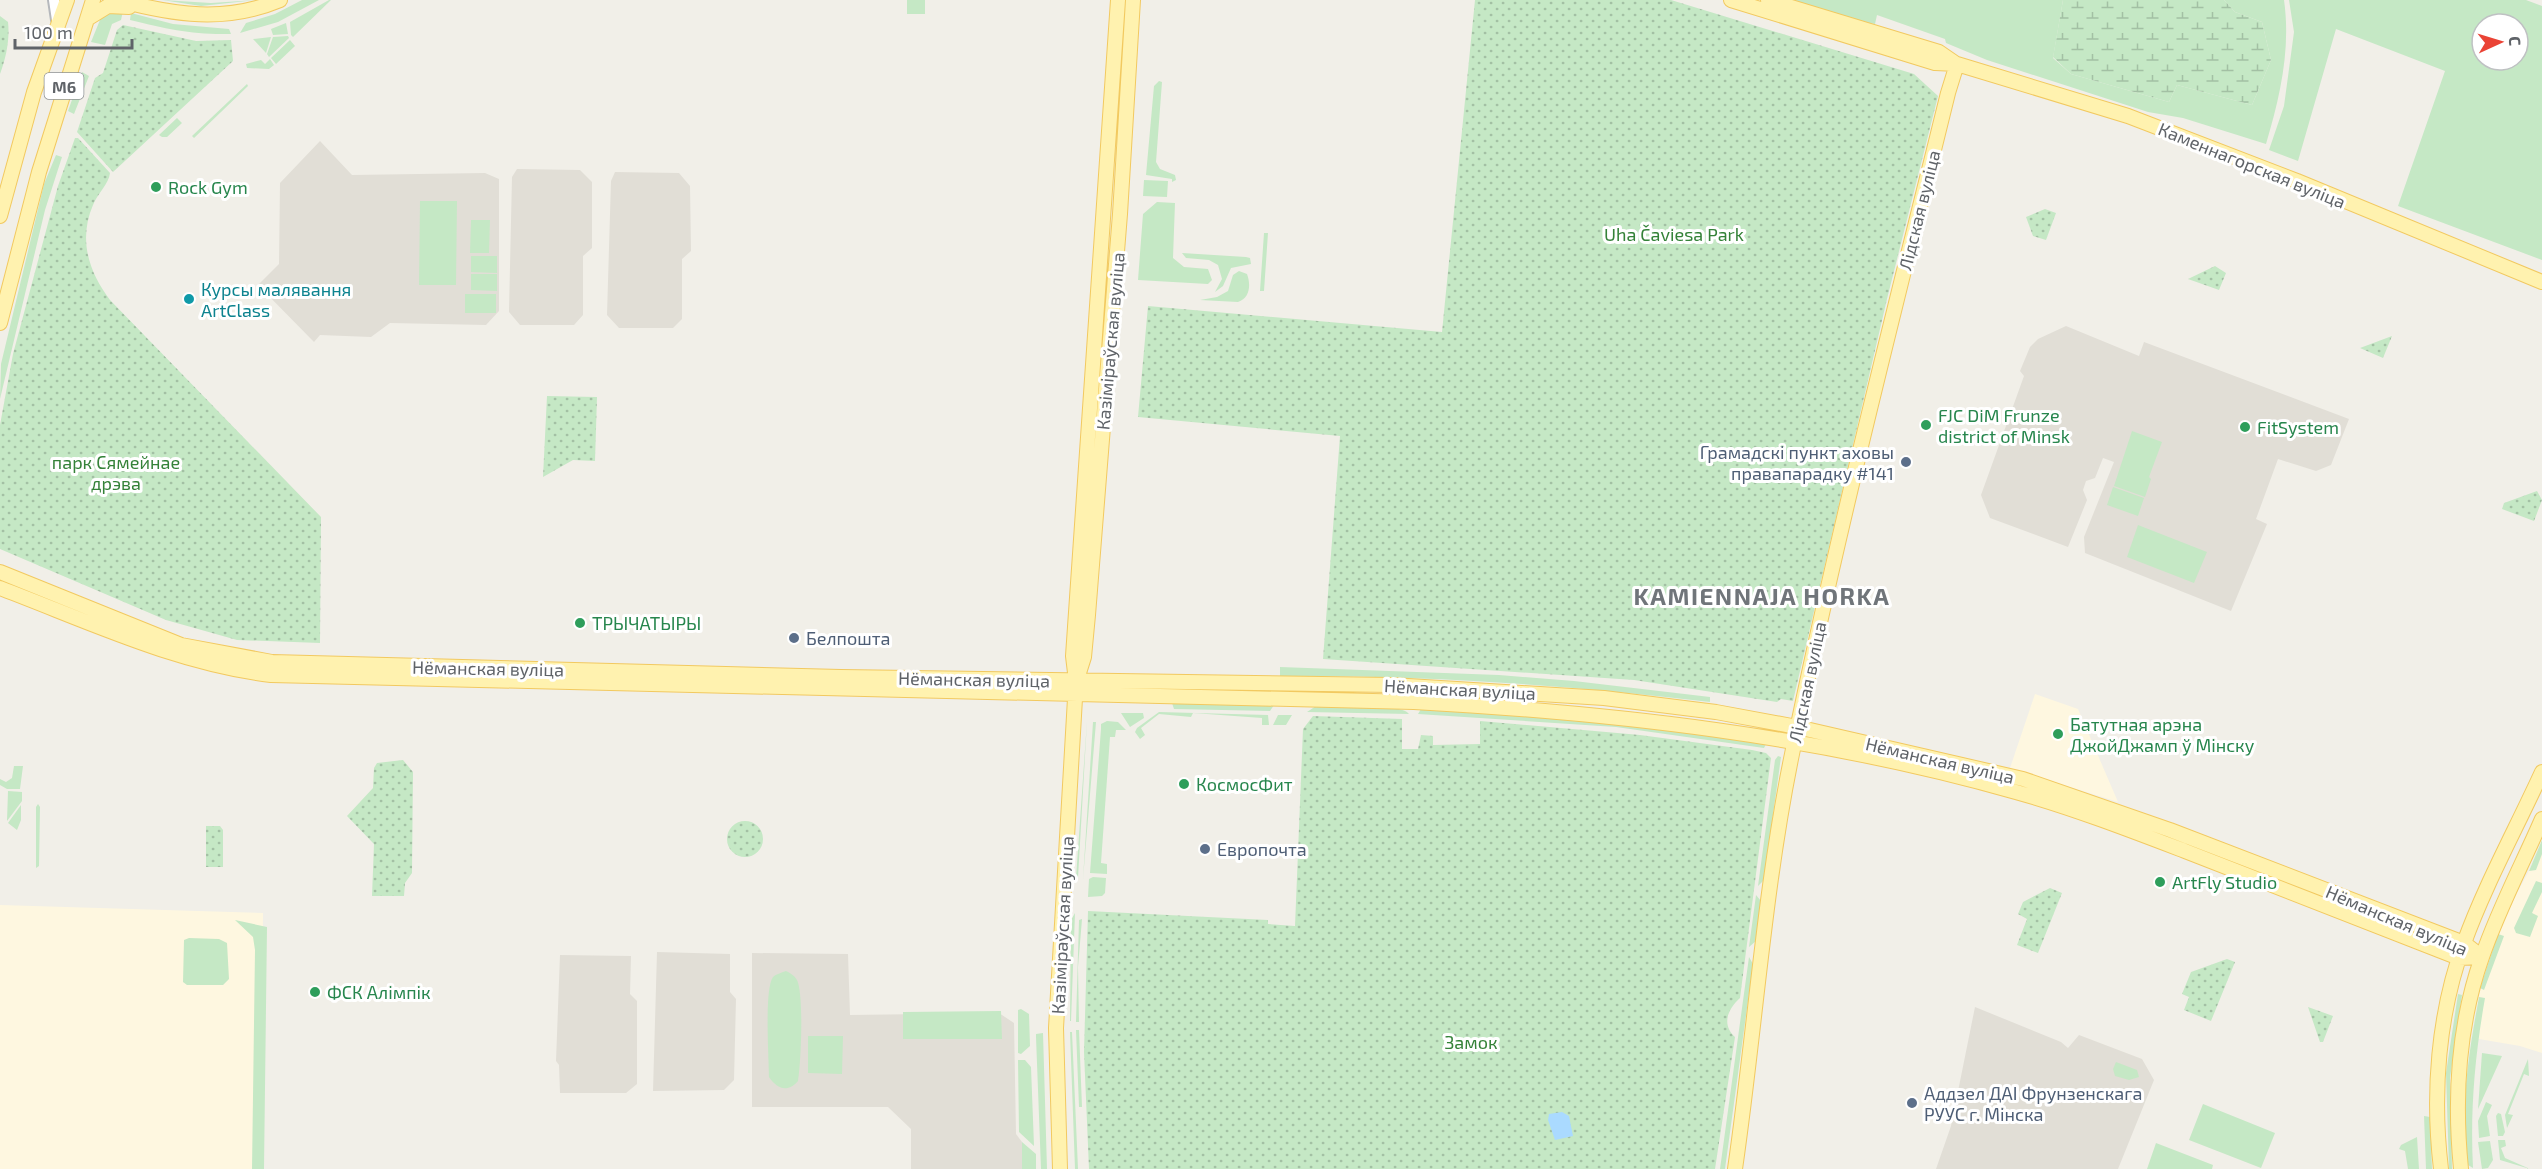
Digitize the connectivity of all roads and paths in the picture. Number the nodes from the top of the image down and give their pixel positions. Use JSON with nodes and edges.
{"nodes":[{"id":1,"x":54,"y":0,"type":"edge"},
{"id":2,"x":67,"y":0,"type":"edge"},
{"id":3,"x":93,"y":0,"type":"edge"},
{"id":4,"x":118,"y":0,"type":"edge"},
{"id":5,"x":133,"y":0,"type":"edge"},
{"id":6,"x":280,"y":0,"type":"edge"},
{"id":7,"x":1118,"y":0,"type":"edge"},
{"id":8,"x":1133,"y":0,"type":"edge"},
{"id":9,"x":1731,"y":0,"type":"edge"},
{"id":10,"x":1768,"y":0,"type":"edge"},
{"id":11,"x":150,"y":9,"type":"junction"},
{"id":12,"x":87,"y":19,"type":"junction"},
{"id":13,"x":57,"y":27,"type":"junction"},
{"id":14,"x":1957,"y":64,"type":"junction"},
{"id":15,"x":0,"y":216,"type":"edge"},
{"id":16,"x":2542,"y":282,"type":"edge"},
{"id":17,"x":0,"y":323,"type":"edge"},
{"id":18,"x":0,"y":572,"type":"edge"},
{"id":19,"x":0,"y":588,"type":"edge"},
{"id":20,"x":1301,"y":682,"type":"junction"},
{"id":21,"x":1076,"y":688,"type":"junction"},
{"id":22,"x":1301,"y":699,"type":"junction"},
{"id":23,"x":1797,"y":727,"type":"junction"},
{"id":24,"x":1794,"y":742,"type":"junction"},
{"id":25,"x":2542,"y":772,"type":"edge"},
{"id":26,"x":2081,"y":806,"type":"junction"},
{"id":27,"x":2542,"y":819,"type":"edge"},
{"id":28,"x":2464,"y":943,"type":"junction"},
{"id":29,"x":2482,"y":957,"type":"junction"},
{"id":30,"x":2459,"y":958,"type":"junction"},
{"id":31,"x":1060,"y":1169,"type":"edge"},
{"id":32,"x":1735,"y":1169,"type":"edge"},
{"id":33,"x":2441,"y":1169,"type":"edge"},
{"id":34,"x":2461,"y":1169,"type":"edge"}],
"edges":[{"from":1,"to":13,"type":"street"},
{"from":2,"to":13,"type":"main road","number":"М6"},
{"from":3,"to":12,"type":"main road","number":"М6"},
{"from":4,"to":11,"type":"main road"},
{"from":5,"to":11,"type":"main road"},
{"from":6,"to":11,"type":"main road"},
{"from":7,"to":21,"type":"main road","name":"Казіміраўская вуліца"},
{"from":8,"to":21,"type":"main road","name":"Казіміраўская вуліца"},
{"from":9,"to":14,"type":"main road","name":"Каменнагорская вуліца"},
{"from":10,"to":14,"type":"main road","name":"Каменнагорская вуліца"},
{"from":11,"to":12,"type":"main road"},
{"from":12,"to":17,"type":"main road","number":"М6"},
{"from":13,"to":15,"type":"main road","number":"М6"},
{"from":14,"to":16,"type":"main road","name":"Каменнагорская вуліца"},
{"from":14,"to":23,"type":"main road","name":"Лідская вуліца"},
{"from":18,"to":21,"type":"main road","name":"Нёманская вуліца"},
{"from":19,"to":21,"type":"main road","name":"Нёманская вуліца"},
{"from":20,"to":21,"type":"main road","name":"Нёманская вуліца"},
{"from":20,"to":22,"type":"main road"},
{"from":20,"to":23,"type":"main road","name":"Нёманская вуліца"},
{"from":21,"to":22,"type":"main road","name":"Нёманская вуліца"},
{"from":21,"to":31,"type":"main road","name":"Казіміраўская вуліца"},
{"from":22,"to":24,"type":"main road","name":"Нёманская вуліца"},
{"from":23,"to":24,"type":"main road","name":"Лідская вуліца"},
{"from":23,"to":26,"type":"main road","name":"Нёманская вуліца"},
{"from":24,"to":26,"type":"main road","name":"Нёманская вуліца"},
{"from":24,"to":32,"type":"main road","name":"Лідская вуліца"},
{"from":25,"to":28,"type":"main road"},
{"from":26,"to":28,"type":"main road","name":"Нёманская вуліца"},
{"from":26,"to":30,"type":"main road","name":"Нёманская вуліца"},
{"from":27,"to":29,"type":"main road"},
{"from":28,"to":29,"type":"main road","name":"Нёманская вуліца"},
{"from":28,"to":30,"type":"main road"},
{"from":29,"to":30,"type":"main road","name":"Нёманская вуліца"},
{"from":29,"to":34,"type":"main road"},
{"from":30,"to":33,"type":"main road"}]}
